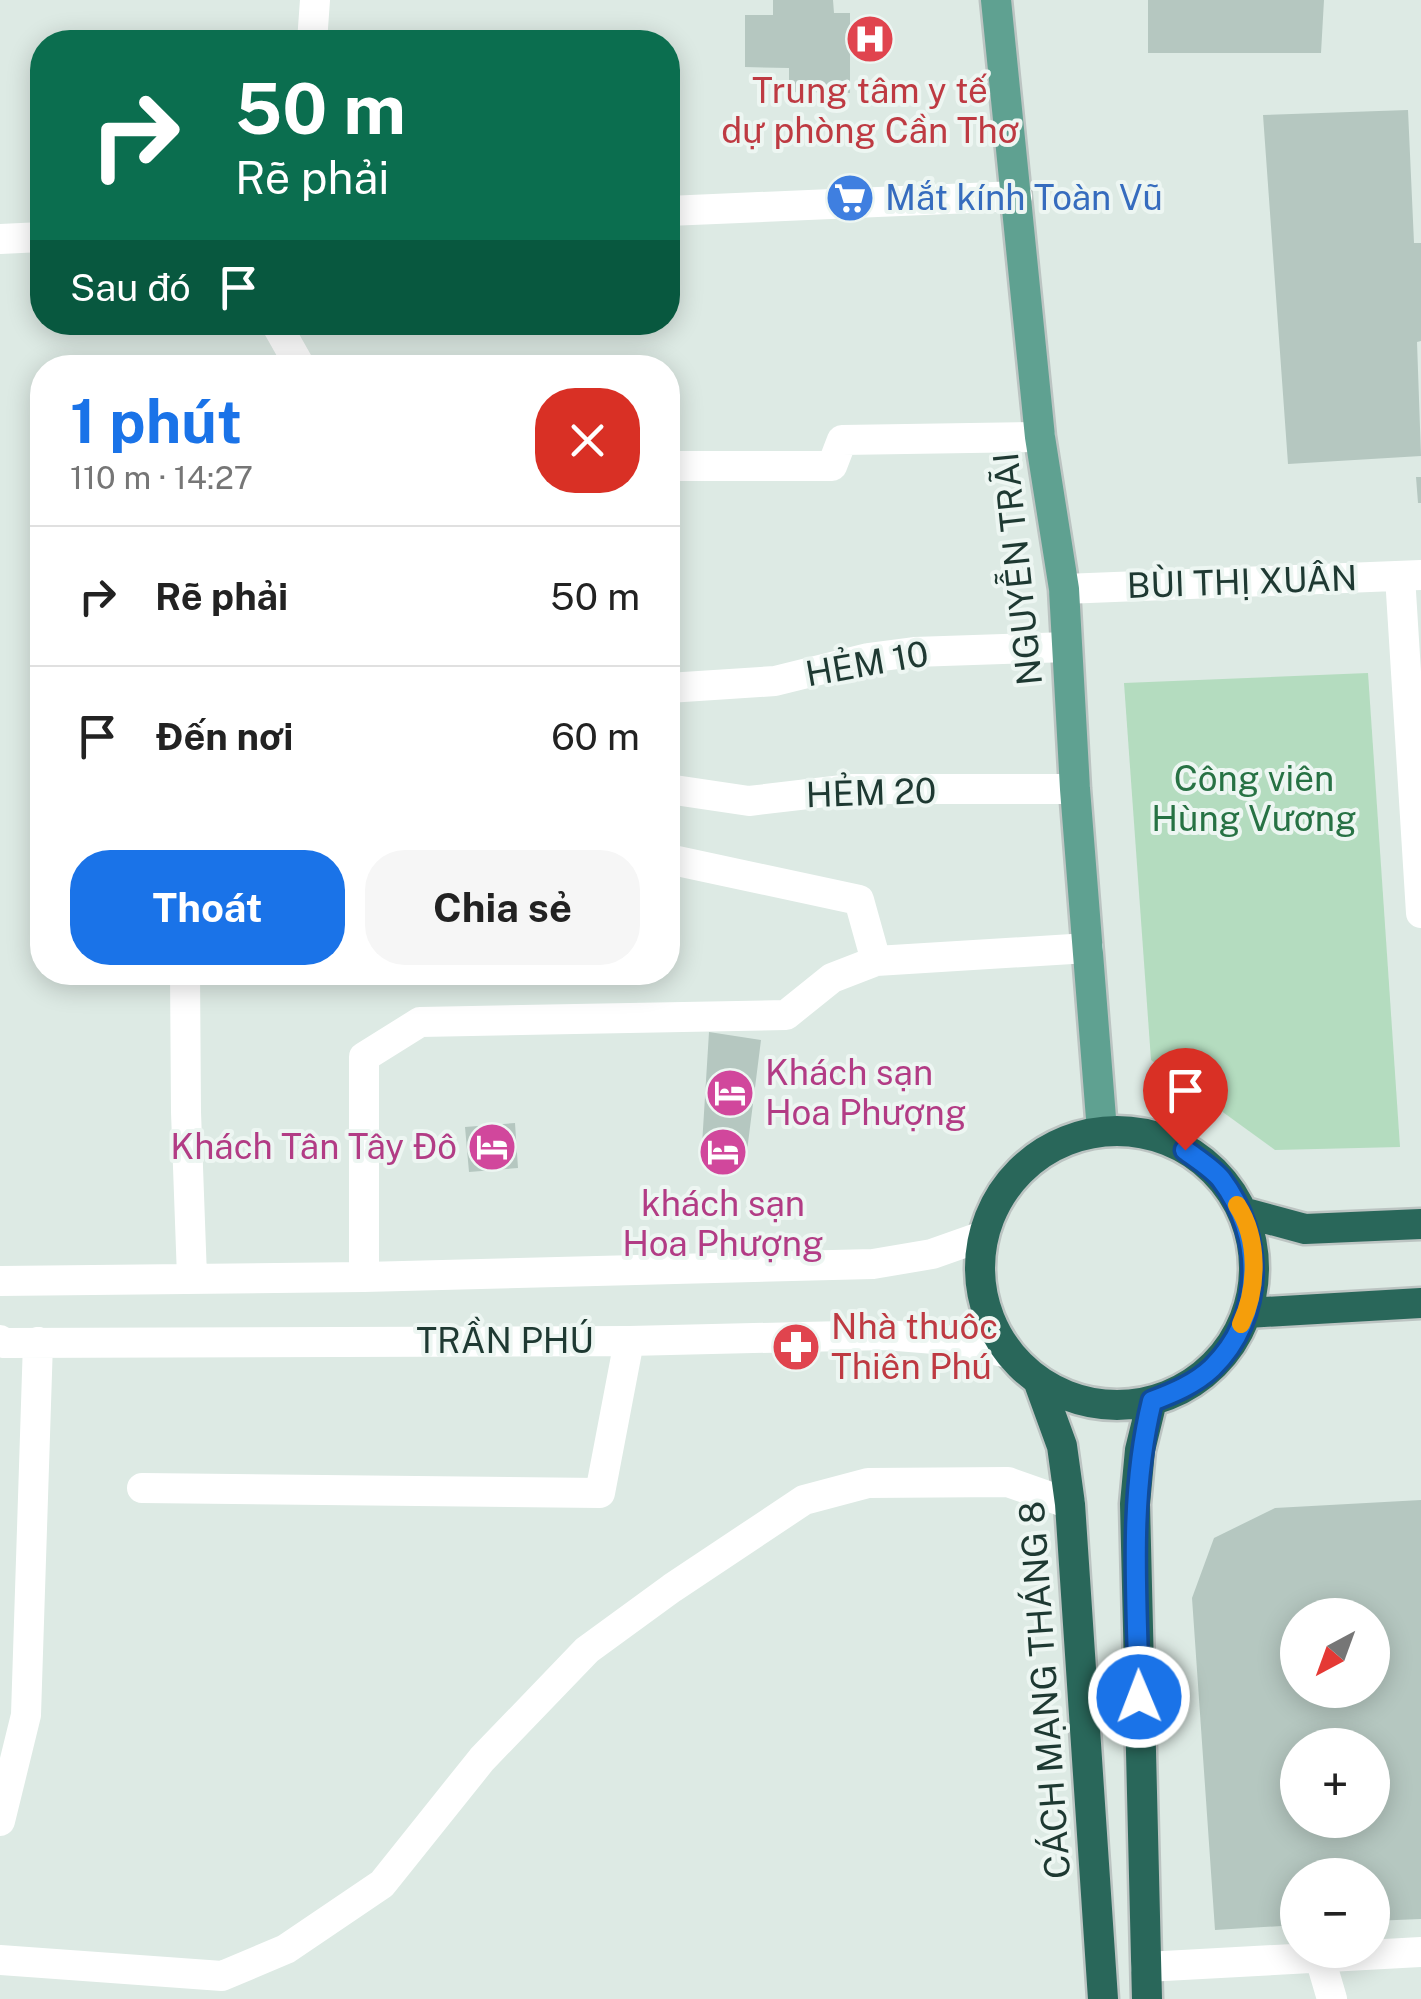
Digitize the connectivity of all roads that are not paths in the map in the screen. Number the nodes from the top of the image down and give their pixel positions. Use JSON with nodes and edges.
{"nodes":[{"id":1,"x":315,"y":0,"type":"edge"},
{"id":2,"x":996,"y":0,"type":"edge"},
{"id":3,"x":313,"y":30,"type":"edge"},
{"id":4,"x":1017,"y":196,"type":"junction"},
{"id":5,"x":680,"y":210,"type":"edge"},
{"id":6,"x":30,"y":237,"type":"edge"},
{"id":7,"x":0,"y":238,"type":"edge"},
{"id":8,"x":1040,"y":436,"type":"junction"},
{"id":9,"x":680,"y":466,"type":"edge"},
{"id":10,"x":1410,"y":576,"type":"edge"},
{"id":11,"x":1064,"y":589,"type":"junction"},
{"id":12,"x":1067,"y":647,"type":"junction"},
{"id":13,"x":680,"y":687,"type":"edge"},
{"id":14,"x":1075,"y":789,"type":"junction"},
{"id":15,"x":680,"y":791,"type":"edge"},
{"id":16,"x":680,"y":862,"type":"edge"},
{"id":17,"x":1421,"y":913,"type":"edge"},
{"id":18,"x":1088,"y":948,"type":"junction"},
{"id":19,"x":876,"y":961,"type":"junction"},
{"id":20,"x":185,"y":985,"type":"edge"},
{"id":21,"x":1102,"y":1131,"type":"junction"},
{"id":22,"x":1242,"y":1212,"type":"junction"},
{"id":23,"x":1421,"y":1224,"type":"edge"},
{"id":24,"x":983,"y":1236,"type":"junction"},
{"id":25,"x":192,"y":1277,"type":"junction"},
{"id":26,"x":364,"y":1277,"type":"junction"},
{"id":27,"x":0,"y":1281,"type":"edge"},
{"id":28,"x":1421,"y":1303,"type":"edge"},
{"id":29,"x":1247,"y":1312,"type":"junction"},
{"id":30,"x":0,"y":1340,"type":"edge"},
{"id":31,"x":630,"y":1341,"type":"junction"},
{"id":32,"x":38,"y":1342,"type":"junction"},
{"id":33,"x":1008,"y":1353,"type":"junction"},
{"id":34,"x":1038,"y":1380,"type":"junction"},
{"id":35,"x":1152,"y":1401,"type":"junction"},
{"id":36,"x":142,"y":1488,"type":"dead end"},
{"id":37,"x":1070,"y":1504,"type":"junction"},
{"id":38,"x":0,"y":1821,"type":"edge"},
{"id":39,"x":1421,"y":1952,"type":"edge"},
{"id":40,"x":1390,"y":1954,"type":"edge"},
{"id":41,"x":0,"y":1960,"type":"edge"},
{"id":42,"x":1280,"y":1960,"type":"edge"},
{"id":43,"x":1146,"y":1967,"type":"junction"},
{"id":44,"x":1323,"y":1968,"type":"edge"},
{"id":45,"x":1103,"y":1999,"type":"edge"},
{"id":46,"x":1147,"y":1999,"type":"edge"},
{"id":47,"x":1332,"y":1999,"type":"edge"}],
"edges":[{"from":1,"to":3,"type":"street"},
{"from":2,"to":4,"type":"main road","name":"NGUYỄN TRÃI"},
{"from":4,"to":5,"type":"street"},
{"from":4,"to":8,"type":"main road","name":"NGUYỄN TRÃI"},
{"from":6,"to":7,"type":"street"},
{"from":8,"to":9,"type":"street"},
{"from":8,"to":11,"type":"main road","name":"NGUYỄN TRÃI"},
{"from":10,"to":11,"type":"street","name":"BÙI THỊ XUÂN"},
{"from":10,"to":17,"type":"street"},
{"from":11,"to":12,"type":"main road","name":"NGUYỄN TRÃI"},
{"from":12,"to":13,"type":"street","name":"HẺM 10"},
{"from":12,"to":14,"type":"main road","name":"NGUYỄN TRÃI"},
{"from":14,"to":15,"type":"street","name":"HẺM 20"},
{"from":14,"to":18,"type":"main road","name":"NGUYỄN TRÃI"},
{"from":16,"to":19,"type":"street"},
{"from":18,"to":19,"type":"street"},
{"from":18,"to":21,"type":"main road","name":"NGUYỄN TRÃI"},
{"from":19,"to":26,"type":"street"},
{"from":20,"to":25,"type":"street"},
{"from":21,"to":22,"type":"highway"},
{"from":21,"to":24,"type":"highway"},
{"from":22,"to":23,"type":"highway"},
{"from":22,"to":29,"type":"highway"},
{"from":24,"to":26,"type":"street","name":"TRẦN PHÚ"},
{"from":24,"to":33,"type":"highway"},
{"from":25,"to":26,"type":"street","name":"TRẦN PHÚ"},
{"from":25,"to":27,"type":"street","name":"TRẦN PHÚ"},
{"from":28,"to":29,"type":"highway"},
{"from":29,"to":35,"type":"highway"},
{"from":30,"to":32,"type":"street","name":"TRẦN PHÚ"},
{"from":31,"to":32,"type":"street","name":"TRẦN PHÚ"},
{"from":31,"to":33,"type":"street","name":"TRẦN PHÚ"},
{"from":31,"to":36,"type":"street"},
{"from":32,"to":38,"type":"street"},
{"from":33,"to":34,"type":"highway"},
{"from":34,"to":35,"type":"highway"},
{"from":34,"to":37,"type":"highway","name":"CÁCH MẠNG THÁNG 8"},
{"from":35,"to":43,"type":"highway"},
{"from":37,"to":41,"type":"street"},
{"from":37,"to":45,"type":"highway","name":"CÁCH MẠNG THÁNG 8"},
{"from":39,"to":40,"type":"street"},
{"from":42,"to":43,"type":"street"},
{"from":43,"to":46,"type":"highway"},
{"from":44,"to":47,"type":"street"}]}
